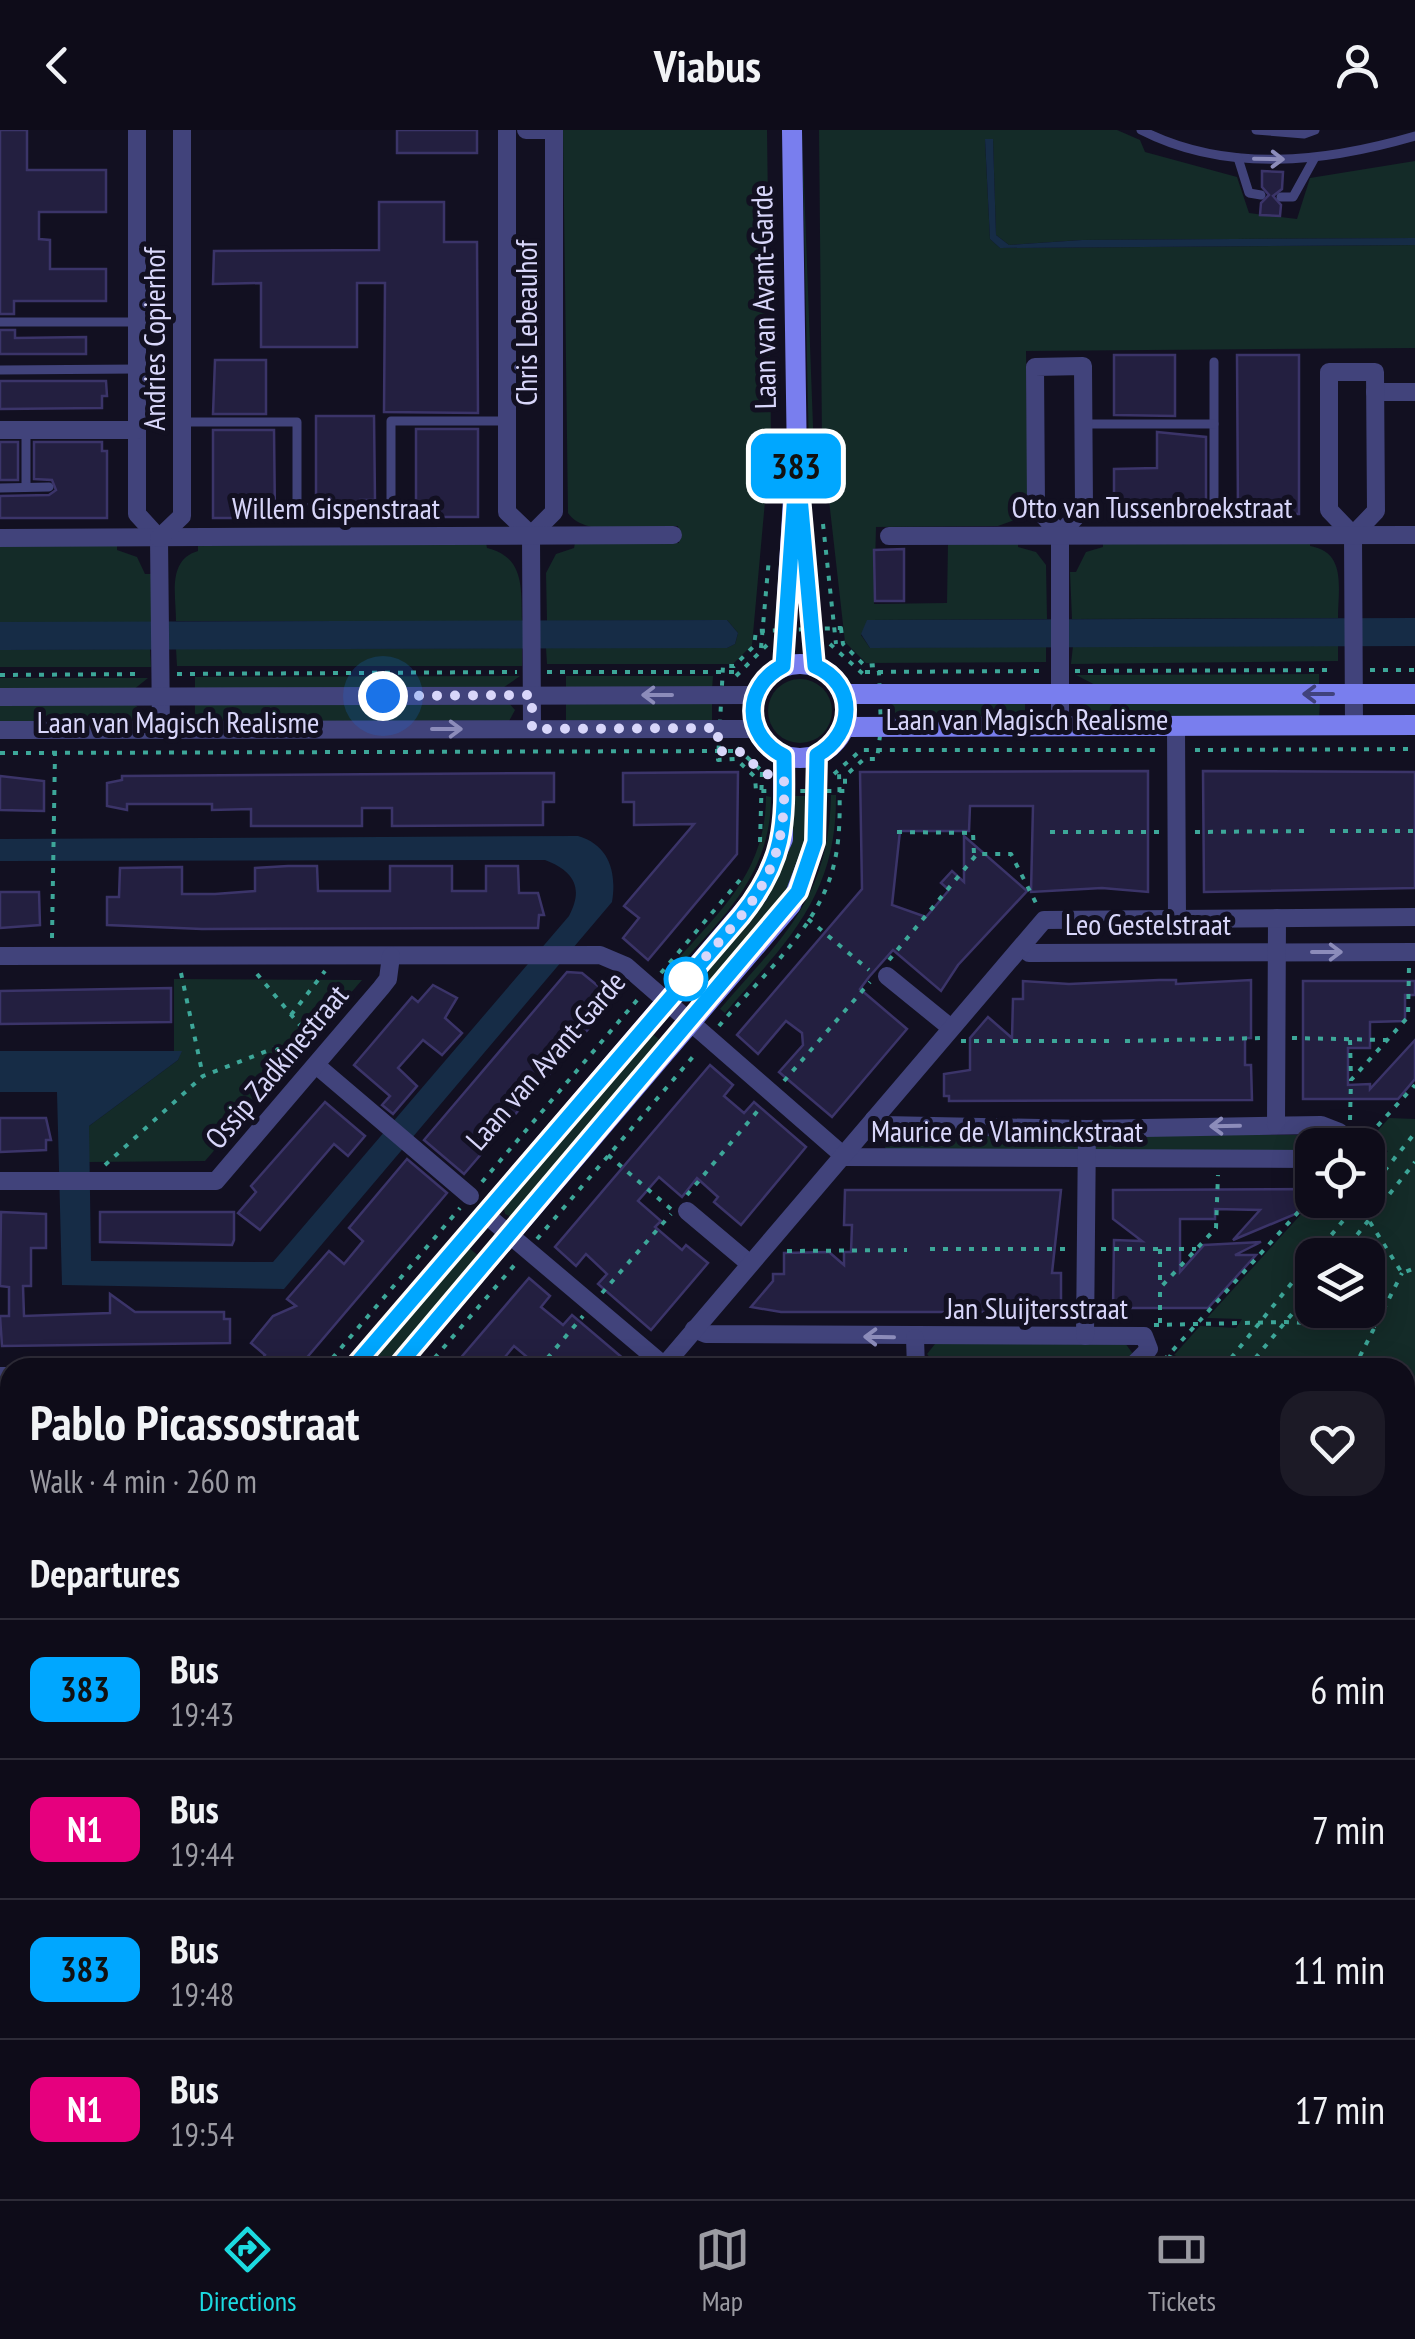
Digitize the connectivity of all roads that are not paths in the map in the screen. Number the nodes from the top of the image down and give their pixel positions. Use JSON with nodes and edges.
{"nodes":[{"id":1,"x":137,"y":130,"type":"edge"},
{"id":2,"x":182,"y":130,"type":"edge"},
{"id":3,"x":507,"y":130,"type":"edge"},
{"id":4,"x":526,"y":130,"type":"edge"},
{"id":5,"x":792,"y":130,"type":"edge"},
{"id":6,"x":1141,"y":130,"type":"edge"},
{"id":7,"x":1256,"y":130,"type":"edge"},
{"id":8,"x":1315,"y":130,"type":"edge"},
{"id":9,"x":1415,"y":136,"type":"edge"},
{"id":10,"x":1238,"y":158,"type":"junction"},
{"id":11,"x":1314,"y":159,"type":"junction"},
{"id":12,"x":1261,"y":195,"type":"dead end"},
{"id":13,"x":1281,"y":197,"type":"dead end"},
{"id":14,"x":0,"y":322,"type":"edge"},
{"id":15,"x":137,"y":322,"type":"junction"},
{"id":16,"x":1214,"y":362,"type":"dead end"},
{"id":17,"x":137,"y":369,"type":"junction"},
{"id":18,"x":0,"y":370,"type":"edge"},
{"id":19,"x":1375,"y":392,"type":"junction"},
{"id":20,"x":1415,"y":392,"type":"edge"},
{"id":21,"x":507,"y":421,"type":"junction"},
{"id":22,"x":182,"y":422,"type":"junction"},
{"id":23,"x":1084,"y":424,"type":"junction"},
{"id":24,"x":1214,"y":424,"type":"junction"},
{"id":25,"x":0,"y":430,"type":"edge"},
{"id":26,"x":26,"y":430,"type":"junction"},
{"id":27,"x":137,"y":430,"type":"junction"},
{"id":28,"x":797,"y":463,"type":"junction"},
{"id":29,"x":0,"y":488,"type":"edge"},
{"id":30,"x":26,"y":488,"type":"junction"},
{"id":31,"x":49,"y":488,"type":"dead end"},
{"id":32,"x":1214,"y":499,"type":"dead end"},
{"id":33,"x":312,"y":508,"type":"dead end"},
{"id":34,"x":369,"y":509,"type":"dead end"},
{"id":35,"x":1060,"y":534,"type":"junction"},
{"id":36,"x":673,"y":535,"type":"dead end"},
{"id":37,"x":1353,"y":535,"type":"junction"},
{"id":38,"x":1415,"y":535,"type":"edge"},
{"id":39,"x":531,"y":536,"type":"junction"},
{"id":40,"x":889,"y":536,"type":"dead end"},
{"id":41,"x":0,"y":538,"type":"edge"},
{"id":42,"x":159,"y":538,"type":"junction"},
{"id":43,"x":783,"y":666,"type":"junction"},
{"id":44,"x":815,"y":666,"type":"junction"},
{"id":45,"x":844,"y":694,"type":"junction"},
{"id":46,"x":1058,"y":694,"type":"junction"},
{"id":47,"x":1354,"y":694,"type":"junction"},
{"id":48,"x":1415,"y":694,"type":"edge"},
{"id":49,"x":532,"y":695,"type":"junction"},
{"id":50,"x":755,"y":695,"type":"junction"},
{"id":51,"x":0,"y":697,"type":"edge"},
{"id":52,"x":161,"y":697,"type":"junction"},
{"id":53,"x":1354,"y":725,"type":"junction"},
{"id":54,"x":1415,"y":725,"type":"edge"},
{"id":55,"x":1176,"y":726,"type":"junction"},
{"id":56,"x":844,"y":727,"type":"junction"},
{"id":57,"x":1060,"y":727,"type":"junction"},
{"id":58,"x":161,"y":729,"type":"junction"},
{"id":59,"x":532,"y":729,"type":"junction"},
{"id":60,"x":756,"y":729,"type":"junction"},
{"id":61,"x":0,"y":730,"type":"edge"},
{"id":62,"x":817,"y":755,"type":"junction"},
{"id":63,"x":784,"y":756,"type":"junction"},
{"id":64,"x":1415,"y":917,"type":"edge"},
{"id":65,"x":1276,"y":918,"type":"junction"},
{"id":66,"x":1177,"y":919,"type":"junction"},
{"id":67,"x":1022,"y":947,"type":"junction"},
{"id":68,"x":1276,"y":951,"type":"junction"},
{"id":69,"x":1412,"y":952,"type":"edge"},
{"id":70,"x":0,"y":956,"type":"edge"},
{"id":71,"x":392,"y":956,"type":"junction"},
{"id":72,"x":881,"y":976,"type":"road end"},
{"id":73,"x":666,"y":1002,"type":"junction"},
{"id":74,"x":691,"y":1023,"type":"junction"},
{"id":75,"x":946,"y":1035,"type":"junction"},
{"id":76,"x":322,"y":1059,"type":"junction"},
{"id":77,"x":874,"y":1119,"type":"junction"},
{"id":78,"x":1276,"y":1126,"type":"junction"},
{"id":79,"x":1087,"y":1128,"type":"junction"},
{"id":80,"x":1336,"y":1128,"type":"edge"},
{"id":81,"x":843,"y":1156,"type":"junction"},
{"id":82,"x":1295,"y":1159,"type":"edge"},
{"id":83,"x":1087,"y":1161,"type":"junction"},
{"id":84,"x":0,"y":1181,"type":"edge"},
{"id":85,"x":470,"y":1196,"type":"road end"},
{"id":86,"x":682,"y":1206,"type":"road end"},
{"id":87,"x":484,"y":1214,"type":"junction"},
{"id":88,"x":510,"y":1234,"type":"junction"},
{"id":89,"x":755,"y":1258,"type":"junction"},
{"id":90,"x":694,"y":1329,"type":"junction"},
{"id":91,"x":1085,"y":1336,"type":"junction"},
{"id":92,"x":915,"y":1338,"type":"junction"},
{"id":93,"x":361,"y":1358,"type":"edge"},
{"id":94,"x":405,"y":1358,"type":"edge"},
{"id":95,"x":654,"y":1358,"type":"edge"},
{"id":96,"x":671,"y":1358,"type":"edge"},
{"id":97,"x":916,"y":1358,"type":"edge"},
{"id":98,"x":1140,"y":1358,"type":"edge"}],
"edges":[{"from":1,"to":15,"type":"street","name":"Andries Copierhof"},
{"from":2,"to":22,"type":"street","name":"Andries Copierhof"},
{"from":3,"to":21,"type":"street","name":"Chris Lebeauhof"},
{"from":4,"to":39,"type":"street","name":"Chris Lebeauhof"},
{"from":5,"to":28,"type":"main road","name":"Laan van Avant-Garde"},
{"from":6,"to":10,"type":"lane"},
{"from":7,"to":8,"type":"lane"},
{"from":9,"to":11,"type":"lane"},
{"from":10,"to":11,"type":"lane","one_way":true},
{"from":10,"to":12,"type":"lane"},
{"from":11,"to":13,"type":"lane"},
{"from":14,"to":15,"type":"lane"},
{"from":15,"to":17,"type":"street","name":"Andries Copierhof"},
{"from":16,"to":24,"type":"lane"},
{"from":17,"to":18,"type":"lane"},
{"from":17,"to":27,"type":"street","name":"Andries Copierhof"},
{"from":19,"to":20,"type":"street"},
{"from":19,"to":37,"type":"street"},
{"from":19,"to":37,"type":"street"},
{"from":21,"to":34,"type":"lane","name":"Chris Lebeauhof"},
{"from":21,"to":39,"type":"street","name":"Chris Lebeauhof"},
{"from":22,"to":33,"type":"lane"},
{"from":22,"to":42,"type":"street","name":"Andries Copierhof"},
{"from":23,"to":24,"type":"lane"},
{"from":23,"to":35,"type":"street"},
{"from":23,"to":35,"type":"street"},
{"from":24,"to":32,"type":"lane"},
{"from":25,"to":26,"type":"street","name":"Andries Copierhof"},
{"from":26,"to":27,"type":"street","name":"Andries Copierhof"},
{"from":26,"to":30,"type":"lane"},
{"from":27,"to":42,"type":"street","name":"Andries Copierhof"},
{"from":28,"to":43,"type":"main road","name":"Laan van Avant-Garde"},
{"from":28,"to":44,"type":"main road","name":"Laan van Avant-Garde"},
{"from":29,"to":30,"type":"lane"},
{"from":30,"to":31,"type":"lane"},
{"from":35,"to":37,"type":"street","name":"Otto van Tussenbroekstraat"},
{"from":35,"to":40,"type":"street","name":"Otto van Tussenbroekstraat"},
{"from":35,"to":46,"type":"street"},
{"from":36,"to":39,"type":"street","name":"Willem Gispenstraat"},
{"from":37,"to":38,"type":"street","name":"Otto van Tussenbroekstraat"},
{"from":37,"to":47,"type":"street"},
{"from":39,"to":42,"type":"street","name":"Willem Gispenstraat"},
{"from":39,"to":49,"type":"street","name":"Chris Lebeauhof"},
{"from":41,"to":42,"type":"street","name":"Willem Gispenstraat"},
{"from":42,"to":52,"type":"street","name":"Andries Copierhof"},
{"from":43,"to":44,"type":"main road"},
{"from":43,"to":50,"type":"main road"},
{"from":44,"to":45,"type":"main road"},
{"from":45,"to":46,"type":"main road","name":"Laan van Magisch Realisme"},
{"from":45,"to":56,"type":"main road"},
{"from":47,"to":46,"type":"main road","name":"Laan van Magisch Realisme","one_way":true},
{"from":46,"to":57,"type":"street"},
{"from":47,"to":48,"type":"main road","name":"Laan van Magisch Realisme"},
{"from":47,"to":53,"type":"street"},
{"from":50,"to":49,"type":"street","name":"Laan van Magisch Realisme","one_way":true},
{"from":49,"to":52,"type":"street","name":"Laan van Magisch Realisme"},
{"from":49,"to":59,"type":"street","name":"Chris Lebeauhof"},
{"from":50,"to":60,"type":"main road"},
{"from":51,"to":52,"type":"street","name":"Laan van Magisch Realisme"},
{"from":52,"to":58,"type":"street","name":"Andries Copierhof"},
{"from":53,"to":54,"type":"main road","name":"Laan van Magisch Realisme"},
{"from":53,"to":55,"type":"main road","name":"Laan van Magisch Realisme"},
{"from":55,"to":57,"type":"main road","name":"Laan van Magisch Realisme"},
{"from":55,"to":66,"type":"street"},
{"from":56,"to":57,"type":"main road","name":"Laan van Magisch Realisme"},
{"from":56,"to":62,"type":"main road"},
{"from":58,"to":59,"type":"street","name":"Laan van Magisch Realisme","one_way":true},
{"from":58,"to":61,"type":"street","name":"Laan van Magisch Realisme"},
{"from":59,"to":60,"type":"street","name":"Laan van Magisch Realisme"},
{"from":60,"to":63,"type":"main road"},
{"from":62,"to":63,"type":"main road"},
{"from":62,"to":74,"type":"main road"},
{"from":63,"to":73,"type":"main road","name":"Laan van Avant-Garde"},
{"from":64,"to":65,"type":"street","name":"Leo Gestelstraat"},
{"from":65,"to":66,"type":"street","name":"Leo Gestelstraat"},
{"from":65,"to":68,"type":"street"},
{"from":66,"to":67,"type":"street","name":"Leo Gestelstraat"},
{"from":67,"to":68,"type":"street","name":"Leo Gestelstraat"},
{"from":67,"to":75,"type":"street"},
{"from":68,"to":69,"type":"street","name":"Leo Gestelstraat","one_way":true},
{"from":68,"to":78,"type":"street"},
{"from":70,"to":71,"type":"street"},
{"from":71,"to":73,"type":"street"},
{"from":71,"to":76,"type":"street","name":"Ossip Zadkinestraat"},
{"from":72,"to":75,"type":"street"},
{"from":73,"to":74,"type":"street","name":"Laan van Avant-Garde"},
{"from":73,"to":87,"type":"main road","name":"Laan van Avant-Garde"},
{"from":74,"to":81,"type":"street","name":"Maurice de Vlaminckstraat"},
{"from":74,"to":88,"type":"main road"},
{"from":75,"to":77,"type":"street"},
{"from":76,"to":84,"type":"street","name":"Ossip Zadkinestraat"},
{"from":76,"to":85,"type":"street"},
{"from":77,"to":79,"type":"street","name":"Maurice de Vlaminckstraat"},
{"from":77,"to":81,"type":"street"},
{"from":78,"to":79,"type":"street","name":"Maurice de Vlaminckstraat","one_way":true},
{"from":78,"to":80,"type":"street","name":"Maurice de Vlaminckstraat"},
{"from":79,"to":83,"type":"street"},
{"from":81,"to":83,"type":"street","name":"Maurice de Vlaminckstraat"},
{"from":81,"to":89,"type":"street"},
{"from":82,"to":83,"type":"street","name":"Maurice de Vlaminckstraat"},
{"from":83,"to":91,"type":"street"},
{"from":86,"to":89,"type":"street"},
{"from":87,"to":88,"type":"street"},
{"from":87,"to":93,"type":"main road","name":"Laan van Avant-Garde"},
{"from":88,"to":94,"type":"main road"},
{"from":88,"to":95,"type":"street"},
{"from":89,"to":90,"type":"street"},
{"from":92,"to":90,"type":"street","name":"Jan Sluijtersstraat","one_way":true},
{"from":90,"to":96,"type":"street"},
{"from":91,"to":92,"type":"street","name":"Jan Sluijtersstraat"},
{"from":91,"to":98,"type":"street","name":"Jan Sluijtersstraat"},
{"from":92,"to":97,"type":"street","name":"Jan Sluijtersstraat"}]}
